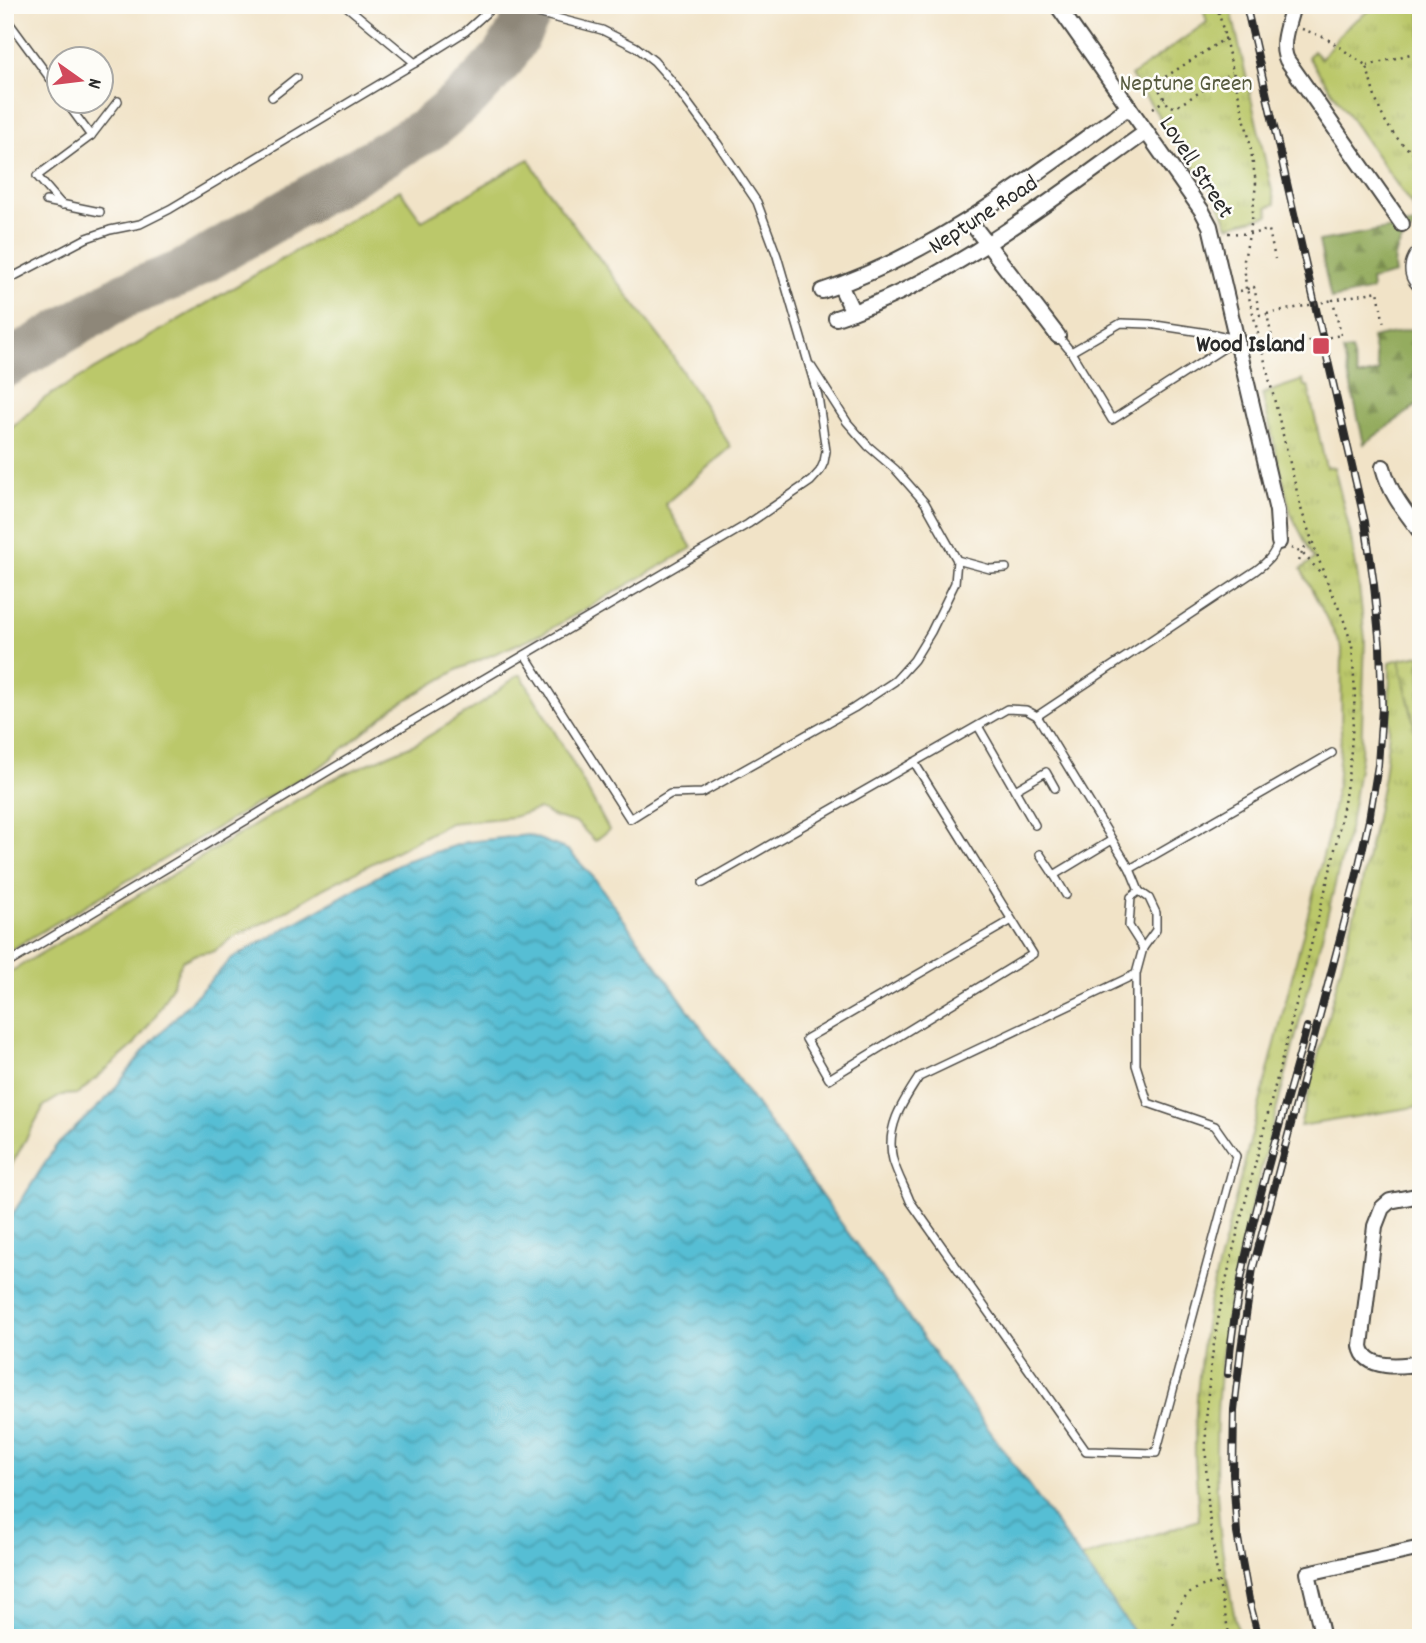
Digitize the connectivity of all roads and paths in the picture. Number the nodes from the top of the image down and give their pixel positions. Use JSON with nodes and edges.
{"nodes":[{"id":1,"x":345,"y":5,"type":"edge"},
{"id":2,"x":495,"y":5,"type":"edge"},
{"id":3,"x":507,"y":5,"type":"edge"},
{"id":4,"x":1057,"y":5,"type":"edge"},
{"id":5,"x":1217,"y":5,"type":"edge"},
{"id":6,"x":1293,"y":5,"type":"edge"},
{"id":7,"x":5,"y":16,"type":"edge"},
{"id":8,"x":1300,"y":28,"type":"dead end"},
{"id":9,"x":1226,"y":38,"type":"junction"},
{"id":10,"x":1421,"y":51,"type":"edge"},
{"id":11,"x":415,"y":64,"type":"junction"},
{"id":12,"x":1367,"y":66,"type":"junction"},
{"id":13,"x":1233,"y":71,"type":"junction"},
{"id":14,"x":46,"y":73,"type":"edge"},
{"id":15,"x":296,"y":78,"type":"dead end"},
{"id":16,"x":272,"y":97,"type":"dead end"},
{"id":17,"x":118,"y":100,"type":"dead end"},
{"id":18,"x":1165,"y":100,"type":"junction"},
{"id":19,"x":1129,"y":107,"type":"junction"},
{"id":20,"x":1153,"y":108,"type":"dead end"},
{"id":21,"x":76,"y":116,"type":"edge"},
{"id":22,"x":1146,"y":132,"type":"junction"},
{"id":23,"x":91,"y":136,"type":"junction"},
{"id":24,"x":1421,"y":159,"type":"edge"},
{"id":25,"x":46,"y":201,"type":"dead end"},
{"id":26,"x":62,"y":205,"type":"junction"},
{"id":27,"x":100,"y":212,"type":"dead end"},
{"id":28,"x":969,"y":220,"type":"junction"},
{"id":29,"x":1402,"y":224,"type":"dead end"},
{"id":30,"x":1224,"y":227,"type":"dead end"},
{"id":31,"x":1250,"y":234,"type":"junction"},
{"id":32,"x":987,"y":245,"type":"junction"},
{"id":33,"x":1421,"y":246,"type":"edge"},
{"id":34,"x":1275,"y":259,"type":"dead end"},
{"id":35,"x":5,"y":281,"type":"edge"},
{"id":36,"x":840,"y":285,"type":"junction"},
{"id":37,"x":1247,"y":289,"type":"junction"},
{"id":38,"x":1421,"y":290,"type":"edge"},
{"id":39,"x":822,"y":291,"type":"dead end"},
{"id":40,"x":1334,"y":300,"type":"junction"},
{"id":41,"x":853,"y":312,"type":"junction"},
{"id":42,"x":1267,"y":314,"type":"junction"},
{"id":43,"x":1378,"y":317,"type":"dead end"},
{"id":44,"x":836,"y":318,"type":"dead end"},
{"id":45,"x":1058,"y":336,"type":"joint"},
{"id":46,"x":1238,"y":339,"type":"junction"},
{"id":47,"x":1071,"y":352,"type":"junction"},
{"id":48,"x":805,"y":356,"type":"junction"},
{"id":49,"x":1383,"y":467,"type":"dead end"},
{"id":50,"x":1421,"y":533,"type":"edge"},
{"id":51,"x":1279,"y":542,"type":"junction"},
{"id":52,"x":1313,"y":542,"type":"junction"},
{"id":53,"x":1302,"y":553,"type":"junction"},
{"id":54,"x":957,"y":560,"type":"junction"},
{"id":55,"x":1298,"y":561,"type":"dead end"},
{"id":56,"x":1006,"y":568,"type":"dead end"},
{"id":57,"x":1325,"y":577,"type":"junction"},
{"id":58,"x":525,"y":655,"type":"junction"},
{"id":59,"x":1037,"y":716,"type":"junction"},
{"id":60,"x":978,"y":726,"type":"junction"},
{"id":61,"x":1332,"y":753,"type":"dead end"},
{"id":62,"x":914,"y":762,"type":"junction"},
{"id":63,"x":1055,"y":788,"type":"dead end"},
{"id":64,"x":1014,"y":790,"type":"junction"},
{"id":65,"x":1035,"y":825,"type":"dead end"},
{"id":66,"x":1112,"y":840,"type":"junction"},
{"id":67,"x":1040,"y":854,"type":"dead end"},
{"id":68,"x":1130,"y":869,"type":"junction"},
{"id":69,"x":1054,"y":875,"type":"junction"},
{"id":70,"x":703,"y":883,"type":"dead end"},
{"id":71,"x":1139,"y":891,"type":"junction"},
{"id":72,"x":1066,"y":895,"type":"dead end"},
{"id":73,"x":1012,"y":920,"type":"junction"},
{"id":74,"x":1143,"y":948,"type":"junction"},
{"id":75,"x":5,"y":965,"type":"edge"},
{"id":76,"x":1136,"y":974,"type":"junction"},
{"id":77,"x":1421,"y":1195,"type":"edge"},
{"id":78,"x":1421,"y":1363,"type":"edge"},
{"id":79,"x":1421,"y":1548,"type":"edge"},
{"id":80,"x":1219,"y":1582,"type":"junction"},
{"id":81,"x":1174,"y":1638,"type":"edge"},
{"id":82,"x":1230,"y":1638,"type":"edge"},
{"id":83,"x":1323,"y":1638,"type":"edge"}],
"edges":[{"from":1,"to":11,"type":"lane"},
{"from":2,"to":11,"type":"lane"},
{"from":3,"to":48,"type":"lane"},
{"from":4,"to":19,"type":"street","name":"Lovell Street"},
{"from":5,"to":9,"type":"path"},
{"from":6,"to":29,"type":"street"},
{"from":7,"to":14,"type":"lane"},
{"from":8,"to":12,"type":"path"},
{"from":9,"to":13,"type":"path"},
{"from":9,"to":18,"type":"path"},
{"from":10,"to":12,"type":"path"},
{"from":11,"to":35,"type":"lane"},
{"from":12,"to":24,"type":"path"},
{"from":13,"to":18,"type":"path"},
{"from":13,"to":31,"type":"path"},
{"from":15,"to":16,"type":"lane"},
{"from":17,"to":23,"type":"lane"},
{"from":18,"to":20,"type":"path"},
{"from":19,"to":22,"type":"street","name":"Lovell Street"},
{"from":19,"to":28,"type":"street","name":"Neptune Road"},
{"from":21,"to":23,"type":"lane"},
{"from":22,"to":32,"type":"street","name":"Neptune Road"},
{"from":22,"to":46,"type":"street","name":"Lovell Street"},
{"from":23,"to":26,"type":"lane"},
{"from":25,"to":26,"type":"lane"},
{"from":26,"to":27,"type":"lane"},
{"from":28,"to":32,"type":"street"},
{"from":28,"to":36,"type":"street","name":"Neptune Road"},
{"from":30,"to":31,"type":"path"},
{"from":31,"to":34,"type":"path"},
{"from":31,"to":37,"type":"path"},
{"from":32,"to":41,"type":"street","name":"Neptune Road"},
{"from":32,"to":45,"type":"street"},
{"from":33,"to":38,"type":"lane"},
{"from":36,"to":39,"type":"street","name":"Neptune Road"},
{"from":36,"to":41,"type":"street"},
{"from":37,"to":42,"type":"path"},
{"from":37,"to":52,"type":"path"},
{"from":40,"to":42,"type":"path","bridge":true},
{"from":40,"to":42,"type":"path","bridge":true},
{"from":40,"to":43,"type":"path"},
{"from":41,"to":44,"type":"street","name":"Neptune Road"},
{"from":45,"to":47,"type":"lane"},
{"from":46,"to":47,"type":"lane"},
{"from":46,"to":47,"type":"lane"},
{"from":46,"to":51,"type":"street","name":"Lovell Street"},
{"from":48,"to":54,"type":"lane"},
{"from":48,"to":58,"type":"lane"},
{"from":49,"to":50,"type":"street"},
{"from":51,"to":53,"type":"path"},
{"from":51,"to":59,"type":"lane"},
{"from":52,"to":53,"type":"path"},
{"from":52,"to":57,"type":"path"},
{"from":53,"to":55,"type":"path"},
{"from":53,"to":57,"type":"path"},
{"from":54,"to":56,"type":"lane"},
{"from":54,"to":58,"type":"lane"},
{"from":57,"to":80,"type":"path"},
{"from":58,"to":75,"type":"lane"},
{"from":59,"to":60,"type":"lane"},
{"from":59,"to":66,"type":"lane"},
{"from":60,"to":62,"type":"lane"},
{"from":60,"to":64,"type":"lane"},
{"from":61,"to":68,"type":"lane"},
{"from":62,"to":70,"type":"lane"},
{"from":62,"to":73,"type":"lane"},
{"from":63,"to":64,"type":"lane"},
{"from":64,"to":65,"type":"lane"},
{"from":66,"to":68,"type":"lane"},
{"from":66,"to":69,"type":"lane"},
{"from":67,"to":69,"type":"lane"},
{"from":68,"to":71,"type":"lane"},
{"from":69,"to":72,"type":"lane"},
{"from":71,"to":74,"type":"lane"},
{"from":71,"to":74,"type":"lane"},
{"from":73,"to":73,"type":"lane"},
{"from":74,"to":76,"type":"lane"},
{"from":76,"to":76,"type":"lane"},
{"from":77,"to":78,"type":"street"},
{"from":79,"to":83,"type":"street"},
{"from":80,"to":81,"type":"path"},
{"from":80,"to":82,"type":"path"}]}
